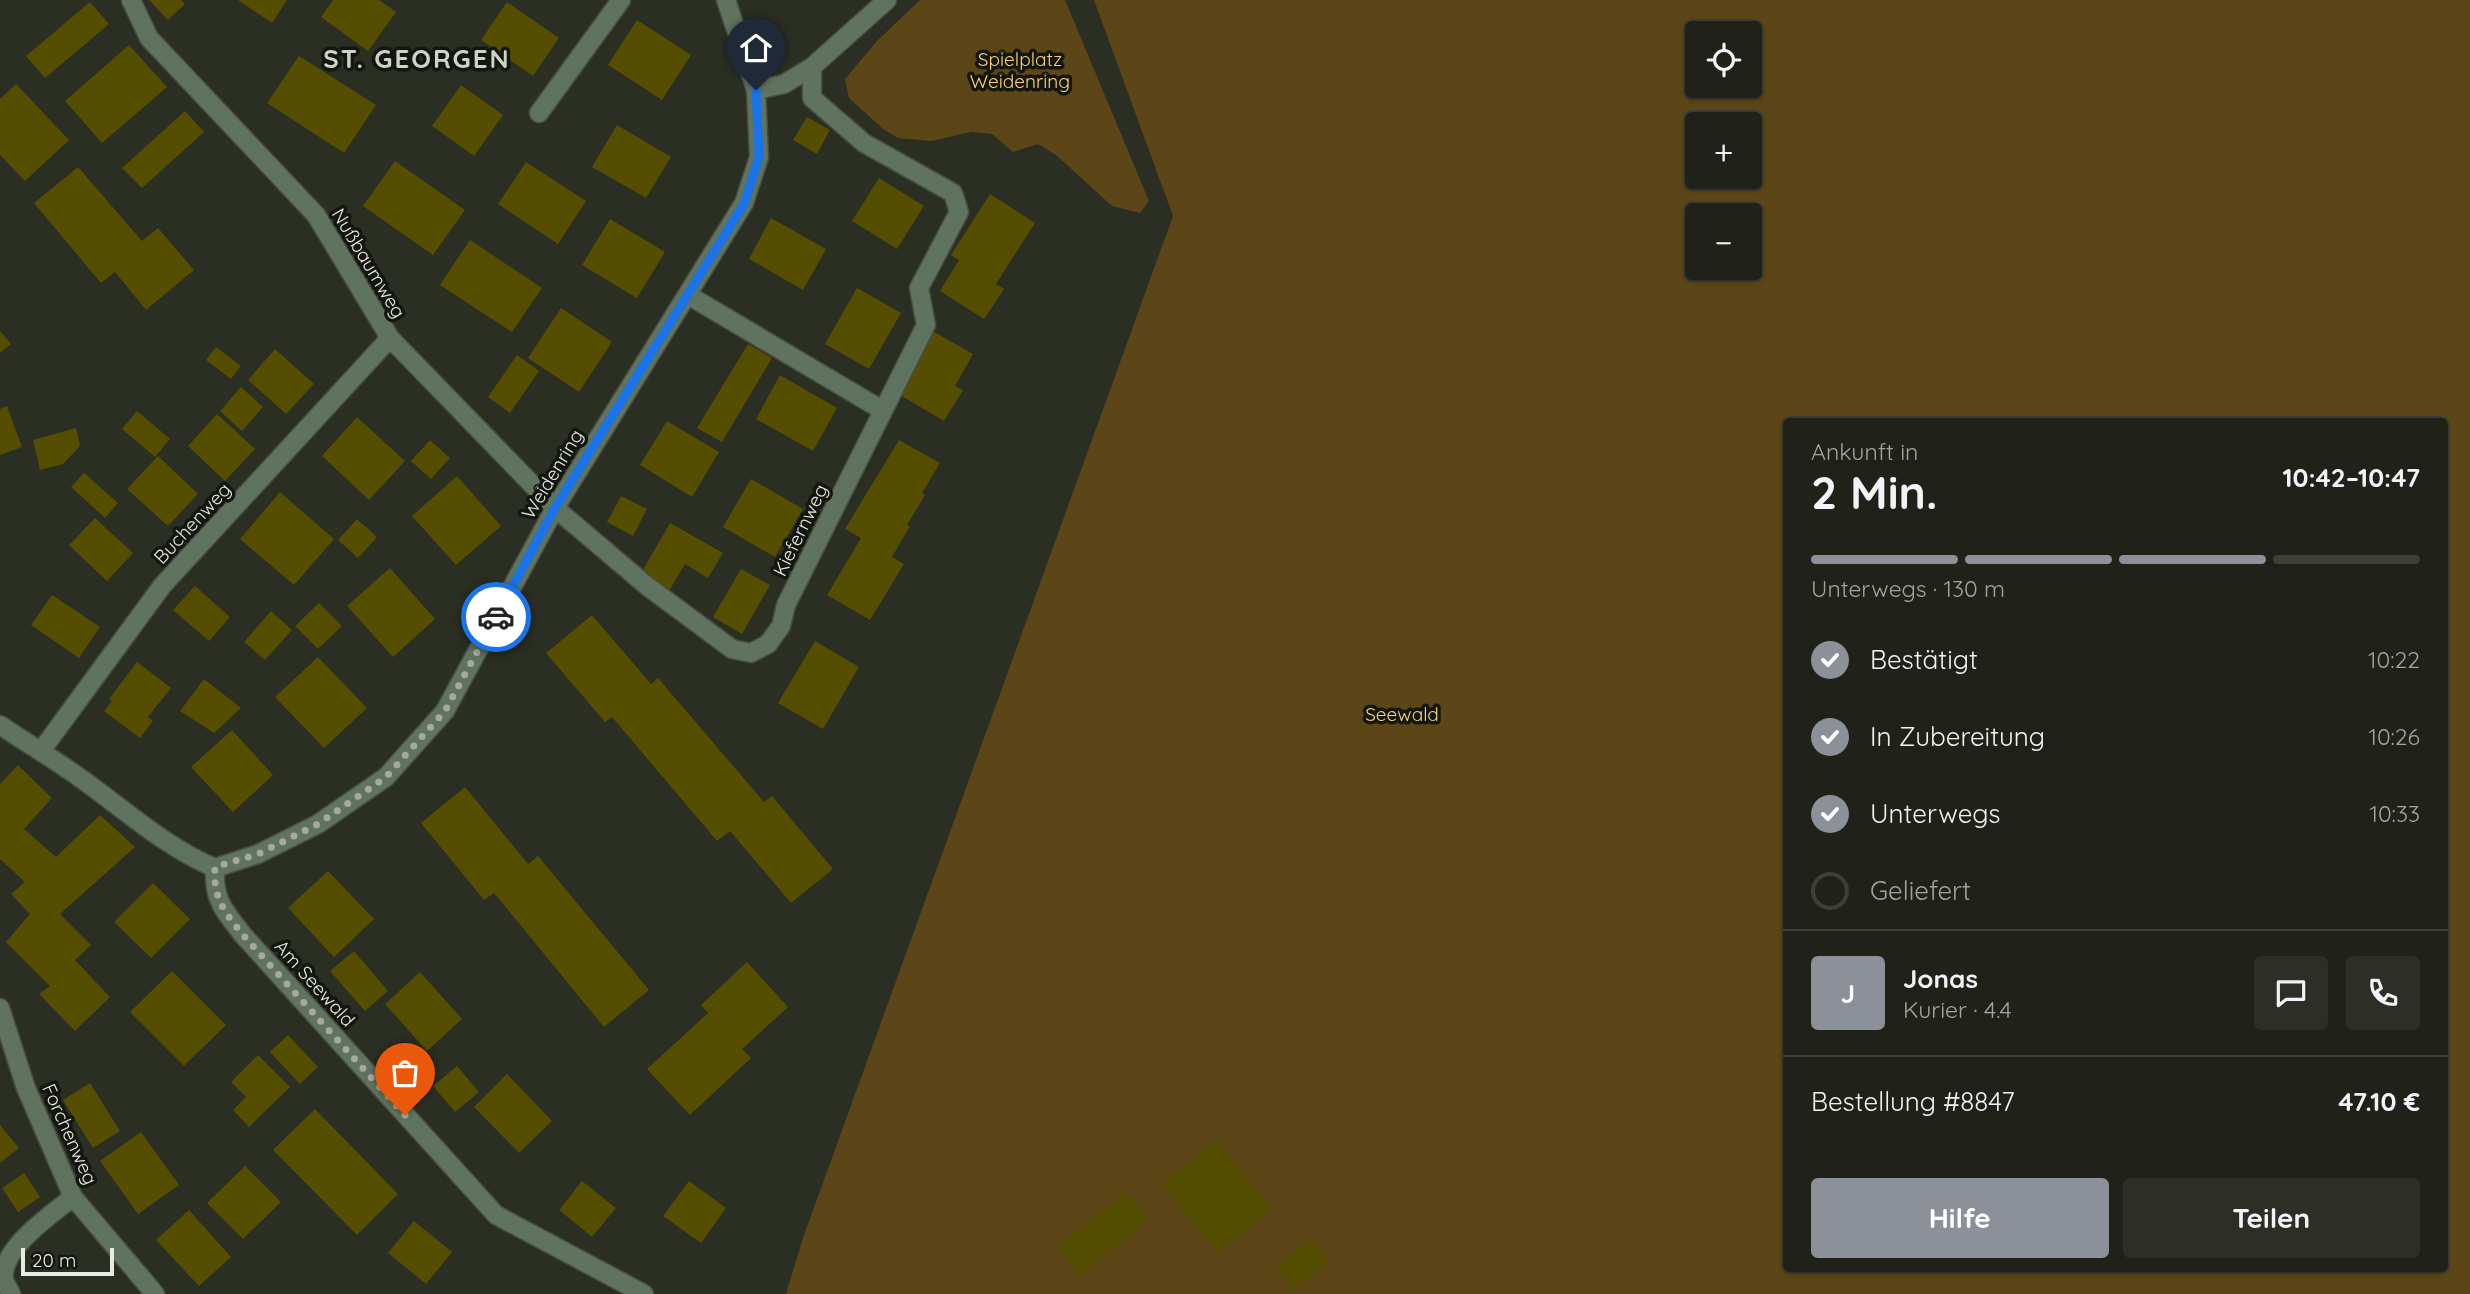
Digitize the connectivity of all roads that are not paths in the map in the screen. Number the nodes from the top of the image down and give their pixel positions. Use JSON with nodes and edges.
{"nodes":[{"id":1,"x":131,"y":0,"type":"edge"},
{"id":2,"x":621,"y":0,"type":"edge"},
{"id":3,"x":726,"y":0,"type":"edge"},
{"id":4,"x":887,"y":0,"type":"edge"},
{"id":5,"x":812,"y":68,"type":"junction"},
{"id":6,"x":756,"y":90,"type":"junction"},
{"id":7,"x":539,"y":113,"type":"dead end"},
{"id":8,"x":688,"y":295,"type":"junction"},
{"id":9,"x":390,"y":338,"type":"junction"},
{"id":10,"x":882,"y":410,"type":"junction"},
{"id":11,"x":555,"y":508,"type":"junction"},
{"id":12,"x":0,"y":725,"type":"edge"},
{"id":13,"x":41,"y":751,"type":"junction"},
{"id":14,"x":215,"y":867,"type":"junction"},
{"id":15,"x":0,"y":1009,"type":"edge"},
{"id":16,"x":73,"y":1197,"type":"junction"},
{"id":17,"x":11,"y":1294,"type":"edge"},
{"id":18,"x":155,"y":1294,"type":"edge"},
{"id":19,"x":644,"y":1294,"type":"edge"}],
"edges":[{"from":1,"to":9,"type":"street","name":"Nußbaumweg"},
{"from":2,"to":7,"type":"street"},
{"from":3,"to":6,"type":"street","name":"Weidenring"},
{"from":4,"to":5,"type":"street"},
{"from":5,"to":6,"type":"street"},
{"from":5,"to":10,"type":"street","name":"Kiefernweg"},
{"from":6,"to":8,"type":"street","name":"Weidenring"},
{"from":8,"to":10,"type":"street"},
{"from":8,"to":11,"type":"street","name":"Weidenring"},
{"from":9,"to":11,"type":"street","name":"Nußbaumweg"},
{"from":9,"to":13,"type":"street","name":"Buchenweg"},
{"from":10,"to":11,"type":"street","name":"Kiefernweg"},
{"from":11,"to":14,"type":"street","name":"Weidenring"},
{"from":12,"to":13,"type":"street"},
{"from":13,"to":14,"type":"street"},
{"from":14,"to":19,"type":"street","name":"Am Seewald"},
{"from":15,"to":16,"type":"street","name":"Forchenweg"},
{"from":16,"to":17,"type":"street"},
{"from":16,"to":18,"type":"street","name":"Forchenweg"}]}
